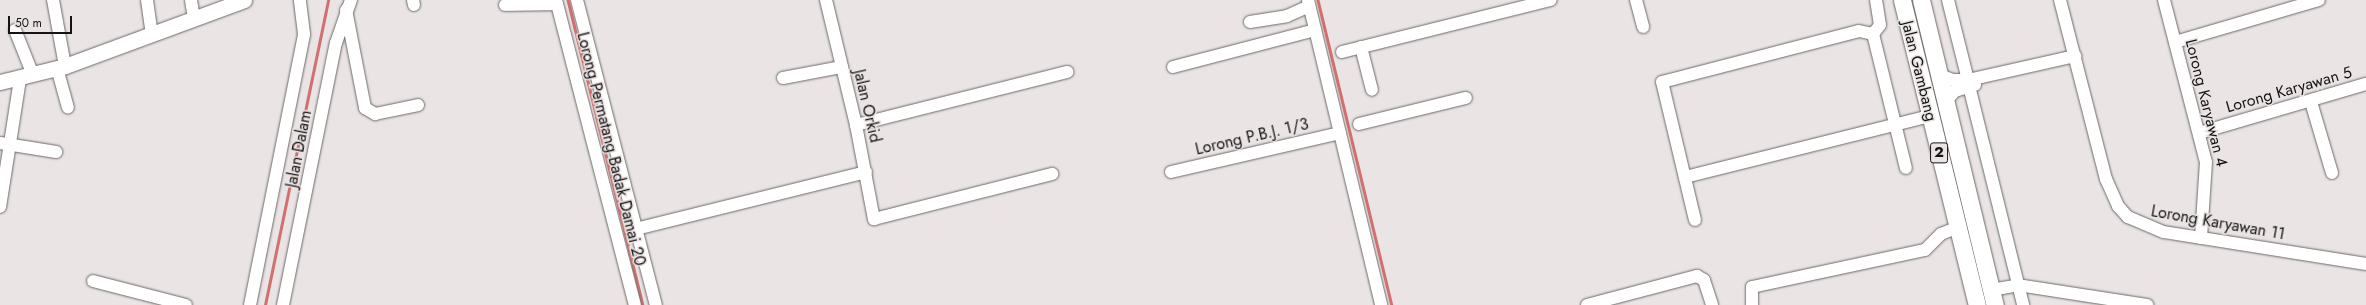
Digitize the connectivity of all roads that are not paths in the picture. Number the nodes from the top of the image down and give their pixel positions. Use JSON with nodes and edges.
{"nodes":[{"id":1,"x":53,"y":0,"type":"edge"},
{"id":2,"x":147,"y":0,"type":"edge"},
{"id":3,"x":191,"y":0,"type":"edge"},
{"id":4,"x":244,"y":0,"type":"edge"},
{"id":5,"x":300,"y":0,"type":"edge"},
{"id":6,"x":577,"y":0,"type":"edge"},
{"id":7,"x":826,"y":0,"type":"edge"},
{"id":8,"x":1551,"y":0,"type":"edge"},
{"id":9,"x":1636,"y":0,"type":"edge"},
{"id":10,"x":1876,"y":0,"type":"edge"},
{"id":11,"x":1902,"y":0,"type":"edge"},
{"id":12,"x":1921,"y":0,"type":"edge"},
{"id":13,"x":1948,"y":0,"type":"edge"},
{"id":14,"x":2060,"y":0,"type":"edge"},
{"id":15,"x":2164,"y":0,"type":"edge"},
{"id":16,"x":2312,"y":1,"type":"edge"},
{"id":17,"x":557,"y":2,"type":"edge"},
{"id":18,"x":1309,"y":3,"type":"edge"},
{"id":19,"x":349,"y":5,"type":"edge"},
{"id":20,"x":505,"y":5,"type":"dead end"},
{"id":21,"x":194,"y":18,"type":"junction"},
{"id":22,"x":1250,"y":22,"type":"dead end"},
{"id":23,"x":1643,"y":27,"type":"dead end"},
{"id":24,"x":15,"y":30,"type":"dead end"},
{"id":25,"x":1315,"y":30,"type":"junction"},
{"id":26,"x":152,"y":34,"type":"junction"},
{"id":27,"x":1873,"y":34,"type":"junction"},
{"id":28,"x":2175,"y":42,"type":"junction"},
{"id":29,"x":1361,"y":47,"type":"junction"},
{"id":30,"x":1342,"y":52,"type":"dead end"},
{"id":31,"x":2075,"y":56,"type":"junction"},
{"id":32,"x":61,"y":67,"type":"junction"},
{"id":33,"x":842,"y":67,"type":"junction"},
{"id":34,"x":1173,"y":67,"type":"dead end"},
{"id":35,"x":1067,"y":72,"type":"dead end"},
{"id":36,"x":1940,"y":75,"type":"junction"},
{"id":37,"x":27,"y":77,"type":"junction"},
{"id":38,"x":784,"y":78,"type":"dead end"},
{"id":39,"x":0,"y":82,"type":"edge"},
{"id":40,"x":1969,"y":83,"type":"junction"},
{"id":41,"x":2366,"y":84,"type":"edge"},
{"id":42,"x":1372,"y":90,"type":"dead end"},
{"id":43,"x":1466,"y":98,"type":"dead end"},
{"id":44,"x":1946,"y":101,"type":"junction"},
{"id":45,"x":2311,"y":102,"type":"junction"},
{"id":46,"x":418,"y":105,"type":"dead end"},
{"id":47,"x":68,"y":108,"type":"dead end"},
{"id":48,"x":1930,"y":116,"type":"junction"},
{"id":49,"x":1359,"y":124,"type":"dead end"},
{"id":50,"x":856,"y":125,"type":"junction"},
{"id":51,"x":1895,"y":125,"type":"junction"},
{"id":52,"x":1340,"y":133,"type":"junction"},
{"id":53,"x":2199,"y":133,"type":"junction"},
{"id":54,"x":5,"y":144,"type":"edge"},
{"id":55,"x":56,"y":152,"type":"dead end"},
{"id":56,"x":1906,"y":168,"type":"dead end"},
{"id":57,"x":866,"y":172,"type":"junction"},
{"id":58,"x":1171,"y":172,"type":"dead end"},
{"id":59,"x":2332,"y":173,"type":"dead end"},
{"id":60,"x":1052,"y":174,"type":"dead end"},
{"id":61,"x":1685,"y":177,"type":"junction"},
{"id":62,"x":0,"y":207,"type":"edge"},
{"id":63,"x":1695,"y":220,"type":"dead end"},
{"id":64,"x":1958,"y":227,"type":"junction"},
{"id":65,"x":636,"y":229,"type":"junction"},
{"id":66,"x":2201,"y":238,"type":"junction"},
{"id":67,"x":2366,"y":264,"type":"edge"},
{"id":68,"x":93,"y":282,"type":"dead end"},
{"id":69,"x":2018,"y":285,"type":"junction"},
{"id":70,"x":1993,"y":298,"type":"edge"},
{"id":71,"x":186,"y":305,"type":"edge"},
{"id":72,"x":250,"y":305,"type":"edge"},
{"id":73,"x":284,"y":305,"type":"edge"},
{"id":74,"x":635,"y":305,"type":"edge"},
{"id":75,"x":656,"y":305,"type":"edge"},
{"id":76,"x":1381,"y":305,"type":"edge"},
{"id":77,"x":1587,"y":305,"type":"edge"},
{"id":78,"x":1712,"y":305,"type":"edge"},
{"id":79,"x":1752,"y":305,"type":"edge"},
{"id":80,"x":1977,"y":305,"type":"edge"},
{"id":81,"x":2023,"y":305,"type":"edge"},
{"id":82,"x":2147,"y":305,"type":"edge"}],
"edges":[{"from":1,"to":32,"type":"street"},
{"from":2,"to":26,"type":"street"},
{"from":3,"to":21,"type":"street"},
{"from":4,"to":21,"type":"main road"},
{"from":5,"to":72,"type":"street"},
{"from":6,"to":65,"type":"street"},
{"from":7,"to":33,"type":"street","name":"Jalan Orkid"},
{"from":8,"to":29,"type":"street"},
{"from":9,"to":23,"type":"street"},
{"from":10,"to":27,"type":"street"},
{"from":11,"to":48,"type":"highway","name":"Jalan Gambang","number":"2"},
{"from":12,"to":36,"type":"highway","name":"Jalan Gambang","number":"2"},
{"from":13,"to":40,"type":"street"},
{"from":14,"to":31,"type":"street","name":"Lorong Karyawan 11"},
{"from":15,"to":28,"type":"street","name":"Lorong Karyawan 4"},
{"from":16,"to":28,"type":"street"},
{"from":17,"to":20,"type":"street"},
{"from":17,"to":74,"type":"street","name":"Lorong Permatang Badak Damai 20"},
{"from":18,"to":22,"type":"street"},
{"from":18,"to":25,"type":"street"},
{"from":19,"to":46,"type":"street"},
{"from":19,"to":73,"type":"street","name":"Jalan Dalam"},
{"from":21,"to":26,"type":"main road"},
{"from":24,"to":37,"type":"street"},
{"from":25,"to":34,"type":"street"},
{"from":25,"to":52,"type":"street"},
{"from":26,"to":32,"type":"main road"},
{"from":27,"to":51,"type":"street"},
{"from":27,"to":61,"type":"street"},
{"from":28,"to":53,"type":"street","name":"Lorong Karyawan 4"},
{"from":29,"to":30,"type":"street"},
{"from":29,"to":42,"type":"street"},
{"from":31,"to":40,"type":"street"},
{"from":31,"to":66,"type":"street","name":"Lorong Karyawan 11"},
{"from":32,"to":37,"type":"main road"},
{"from":32,"to":47,"type":"street"},
{"from":33,"to":38,"type":"street"},
{"from":33,"to":50,"type":"street","name":"Jalan Orkid"},
{"from":35,"to":50,"type":"street"},
{"from":36,"to":40,"type":"street"},
{"from":36,"to":44,"type":"highway","name":"Jalan Gambang","number":"2"},
{"from":37,"to":39,"type":"main road"},
{"from":37,"to":54,"type":"street"},
{"from":40,"to":44,"type":"street"},
{"from":40,"to":69,"type":"street"},
{"from":41,"to":45,"type":"street","name":"Lorong Karyawan 5"},
{"from":43,"to":49,"type":"street"},
{"from":44,"to":70,"type":"highway","name":"Jalan Gambang","number":"2"},
{"from":45,"to":53,"type":"street","name":"Lorong Karyawan 5"},
{"from":45,"to":59,"type":"street"},
{"from":48,"to":51,"type":"street"},
{"from":48,"to":64,"type":"highway","name":"Jalan Gambang","number":"2"},
{"from":50,"to":57,"type":"street","name":"Jalan Orkid"},
{"from":51,"to":56,"type":"street"},
{"from":51,"to":61,"type":"street"},
{"from":52,"to":58,"type":"street","name":"Lorong P.B.J. 1/3"},
{"from":52,"to":76,"type":"street"},
{"from":53,"to":66,"type":"street","name":"Lorong Karyawan 4"},
{"from":54,"to":55,"type":"street"},
{"from":54,"to":62,"type":"street"},
{"from":57,"to":60,"type":"street","name":"Jalan Orkid"},
{"from":57,"to":65,"type":"street"},
{"from":61,"to":63,"type":"street"},
{"from":64,"to":79,"type":"street"},
{"from":64,"to":80,"type":"highway","name":"Jalan Gambang","number":"2"},
{"from":65,"to":75,"type":"street"},
{"from":66,"to":67,"type":"street","name":"Lorong Karyawan 11"},
{"from":68,"to":71,"type":"street"},
{"from":69,"to":70,"type":"street"},
{"from":69,"to":81,"type":"street"},
{"from":69,"to":82,"type":"street"},
{"from":77,"to":78,"type":"street"}]}
